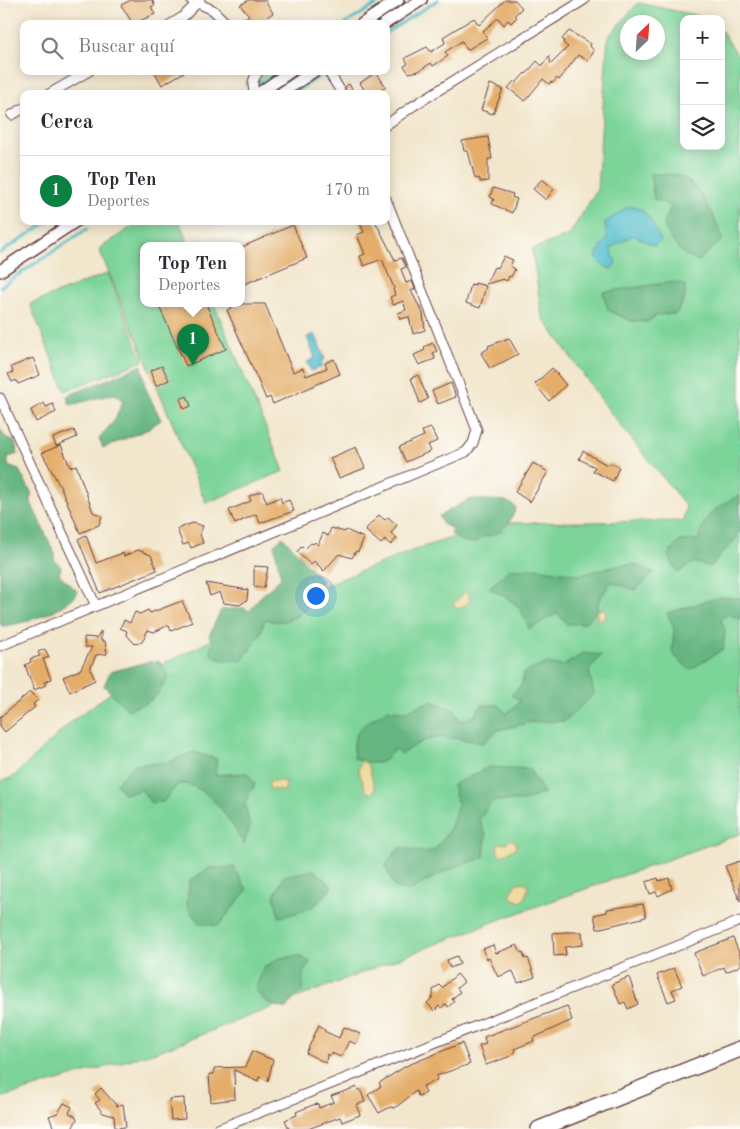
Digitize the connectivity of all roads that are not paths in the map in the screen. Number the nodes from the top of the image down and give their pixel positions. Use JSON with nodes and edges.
{"nodes":[{"id":1,"x":398,"y":0,"type":"edge"},
{"id":2,"x":421,"y":0,"type":"edge"},
{"id":3,"x":584,"y":0,"type":"edge"},
{"id":4,"x":196,"y":1,"type":"edge"},
{"id":5,"x":178,"y":20,"type":"edge"},
{"id":6,"x":223,"y":20,"type":"edge"},
{"id":7,"x":368,"y":20,"type":"edge"},
{"id":8,"x":390,"y":20,"type":"edge"},
{"id":9,"x":81,"y":75,"type":"edge"},
{"id":10,"x":256,"y":75,"type":"edge"},
{"id":11,"x":285,"y":75,"type":"edge"},
{"id":12,"x":308,"y":75,"type":"edge"},
{"id":13,"x":331,"y":75,"type":"edge"},
{"id":14,"x":56,"y":90,"type":"edge"},
{"id":15,"x":254,"y":90,"type":"edge"},
{"id":16,"x":262,"y":90,"type":"edge"},
{"id":17,"x":286,"y":90,"type":"edge"},
{"id":18,"x":340,"y":90,"type":"dead end"},
{"id":19,"x":20,"y":110,"type":"edge"},
{"id":20,"x":12,"y":115,"type":"dead end"},
{"id":21,"x":390,"y":122,"type":"edge"},
{"id":22,"x":390,"y":209,"type":"edge"},
{"id":23,"x":70,"y":225,"type":"edge"},
{"id":24,"x":0,"y":270,"type":"edge"},
{"id":25,"x":0,"y":398,"type":"edge"},
{"id":26,"x":96,"y":606,"type":"junction"},
{"id":27,"x":0,"y":646,"type":"edge"},
{"id":28,"x":740,"y":921,"type":"edge"},
{"id":29,"x":740,"y":1049,"type":"edge"},
{"id":30,"x":218,"y":1129,"type":"edge"},
{"id":31,"x":539,"y":1129,"type":"edge"}],
"edges":[{"from":1,"to":7,"type":"main road"},
{"from":2,"to":8,"type":"main road"},
{"from":3,"to":21,"type":"street"},
{"from":4,"to":5,"type":"street"},
{"from":4,"to":6,"type":"street"},
{"from":9,"to":14,"type":"street"},
{"from":10,"to":15,"type":"street"},
{"from":11,"to":16,"type":"main road"},
{"from":12,"to":17,"type":"main road"},
{"from":13,"to":18,"type":"street"},
{"from":19,"to":20,"type":"street"},
{"from":22,"to":26,"type":"street"},
{"from":23,"to":24,"type":"main road"},
{"from":25,"to":26,"type":"street"},
{"from":26,"to":27,"type":"street"},
{"from":28,"to":30,"type":"street"},
{"from":29,"to":31,"type":"highway"}]}
